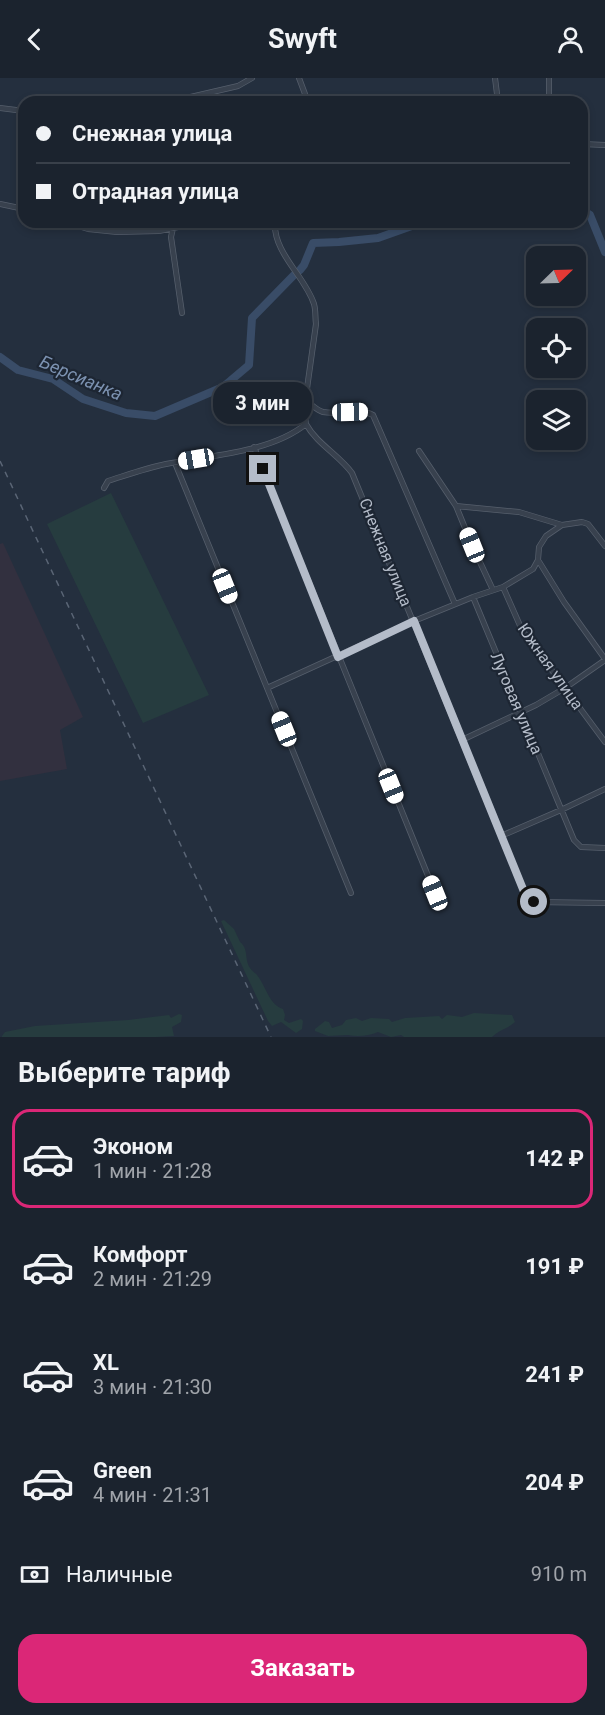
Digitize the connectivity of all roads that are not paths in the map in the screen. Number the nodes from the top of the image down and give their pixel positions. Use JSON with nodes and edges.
{"nodes":[{"id":1,"x":252,"y":78,"type":"edge"},
{"id":2,"x":299,"y":78,"type":"edge"},
{"id":3,"x":495,"y":78,"type":"edge"},
{"id":4,"x":549,"y":78,"type":"edge"},
{"id":5,"x":197,"y":96,"type":"edge"},
{"id":6,"x":306,"y":96,"type":"edge"},
{"id":7,"x":497,"y":96,"type":"edge"},
{"id":8,"x":549,"y":96,"type":"edge"},
{"id":9,"x":0,"y":108,"type":"edge"},
{"id":10,"x":18,"y":110,"type":"edge"},
{"id":11,"x":588,"y":144,"type":"edge"},
{"id":12,"x":605,"y":145,"type":"edge"},
{"id":13,"x":0,"y":204,"type":"edge"},
{"id":14,"x":18,"y":208,"type":"edge"},
{"id":15,"x":85,"y":228,"type":"edge"},
{"id":16,"x":173,"y":228,"type":"joint"},
{"id":17,"x":275,"y":228,"type":"edge"},
{"id":18,"x":182,"y":313,"type":"dead end"},
{"id":19,"x":305,"y":401,"type":"junction"},
{"id":20,"x":306,"y":424,"type":"junction"},
{"id":21,"x":254,"y":447,"type":"junction"},
{"id":22,"x":419,"y":451,"type":"dead end"},
{"id":23,"x":175,"y":463,"type":"junction"},
{"id":24,"x":104,"y":488,"type":"dead end"},
{"id":25,"x":456,"y":506,"type":"junction"},
{"id":26,"x":562,"y":525,"type":"junction"},
{"id":27,"x":605,"y":546,"type":"edge"},
{"id":28,"x":538,"y":560,"type":"junction"},
{"id":29,"x":502,"y":587,"type":"junction"},
{"id":30,"x":494,"y":590,"type":"junction"},
{"id":31,"x":473,"y":597,"type":"junction"},
{"id":32,"x":455,"y":604,"type":"junction"},
{"id":33,"x":414,"y":621,"type":"junction"},
{"id":34,"x":338,"y":657,"type":"junction"},
{"id":35,"x":605,"y":660,"type":"edge"},
{"id":36,"x":267,"y":688,"type":"junction"},
{"id":37,"x":566,"y":688,"type":"junction"},
{"id":38,"x":520,"y":712,"type":"junction"},
{"id":39,"x":462,"y":740,"type":"junction"},
{"id":40,"x":605,"y":742,"type":"edge"},
{"id":41,"x":605,"y":789,"type":"edge"},
{"id":42,"x":561,"y":810,"type":"junction"},
{"id":43,"x":501,"y":836,"type":"junction"},
{"id":44,"x":605,"y":848,"type":"edge"},
{"id":45,"x":351,"y":893,"type":"dead end"},
{"id":46,"x":435,"y":893,"type":"dead end"},
{"id":47,"x":605,"y":903,"type":"edge"}],
"edges":[{"from":1,"to":5,"type":"street"},
{"from":2,"to":6,"type":"street"},
{"from":3,"to":7,"type":"street"},
{"from":4,"to":8,"type":"street"},
{"from":9,"to":10,"type":"street"},
{"from":11,"to":12,"type":"street"},
{"from":13,"to":14,"type":"street"},
{"from":15,"to":16,"type":"street"},
{"from":16,"to":18,"type":"street"},
{"from":17,"to":19,"type":"street"},
{"from":19,"to":20,"type":"street"},
{"from":19,"to":32,"type":"street"},
{"from":20,"to":21,"type":"street"},
{"from":20,"to":33,"type":"street","name":"Снежная улица"},
{"from":21,"to":23,"type":"street"},
{"from":21,"to":34,"type":"street"},
{"from":22,"to":25,"type":"street"},
{"from":23,"to":24,"type":"street"},
{"from":23,"to":36,"type":"street"},
{"from":25,"to":26,"type":"street"},
{"from":25,"to":30,"type":"street"},
{"from":26,"to":27,"type":"street"},
{"from":26,"to":28,"type":"street"},
{"from":28,"to":29,"type":"street"},
{"from":28,"to":35,"type":"street"},
{"from":29,"to":30,"type":"street"},
{"from":29,"to":37,"type":"street","name":"Южная улица"},
{"from":30,"to":31,"type":"street"},
{"from":31,"to":32,"type":"street"},
{"from":31,"to":38,"type":"street","name":"Луговая улица"},
{"from":32,"to":33,"type":"street"},
{"from":33,"to":34,"type":"street"},
{"from":33,"to":39,"type":"street","name":"Снежная улица"},
{"from":34,"to":36,"type":"street"},
{"from":34,"to":46,"type":"street"},
{"from":35,"to":37,"type":"street"},
{"from":36,"to":45,"type":"street"},
{"from":37,"to":38,"type":"street"},
{"from":37,"to":40,"type":"street","name":"Южная улица"},
{"from":38,"to":39,"type":"street"},
{"from":38,"to":42,"type":"street","name":"Луговая улица"},
{"from":39,"to":43,"type":"street","name":"Снежная улица"},
{"from":41,"to":42,"type":"street"},
{"from":42,"to":43,"type":"street"},
{"from":42,"to":44,"type":"street","name":"Луговая улица"},
{"from":43,"to":47,"type":"street","name":"Снежная улица"}]}
